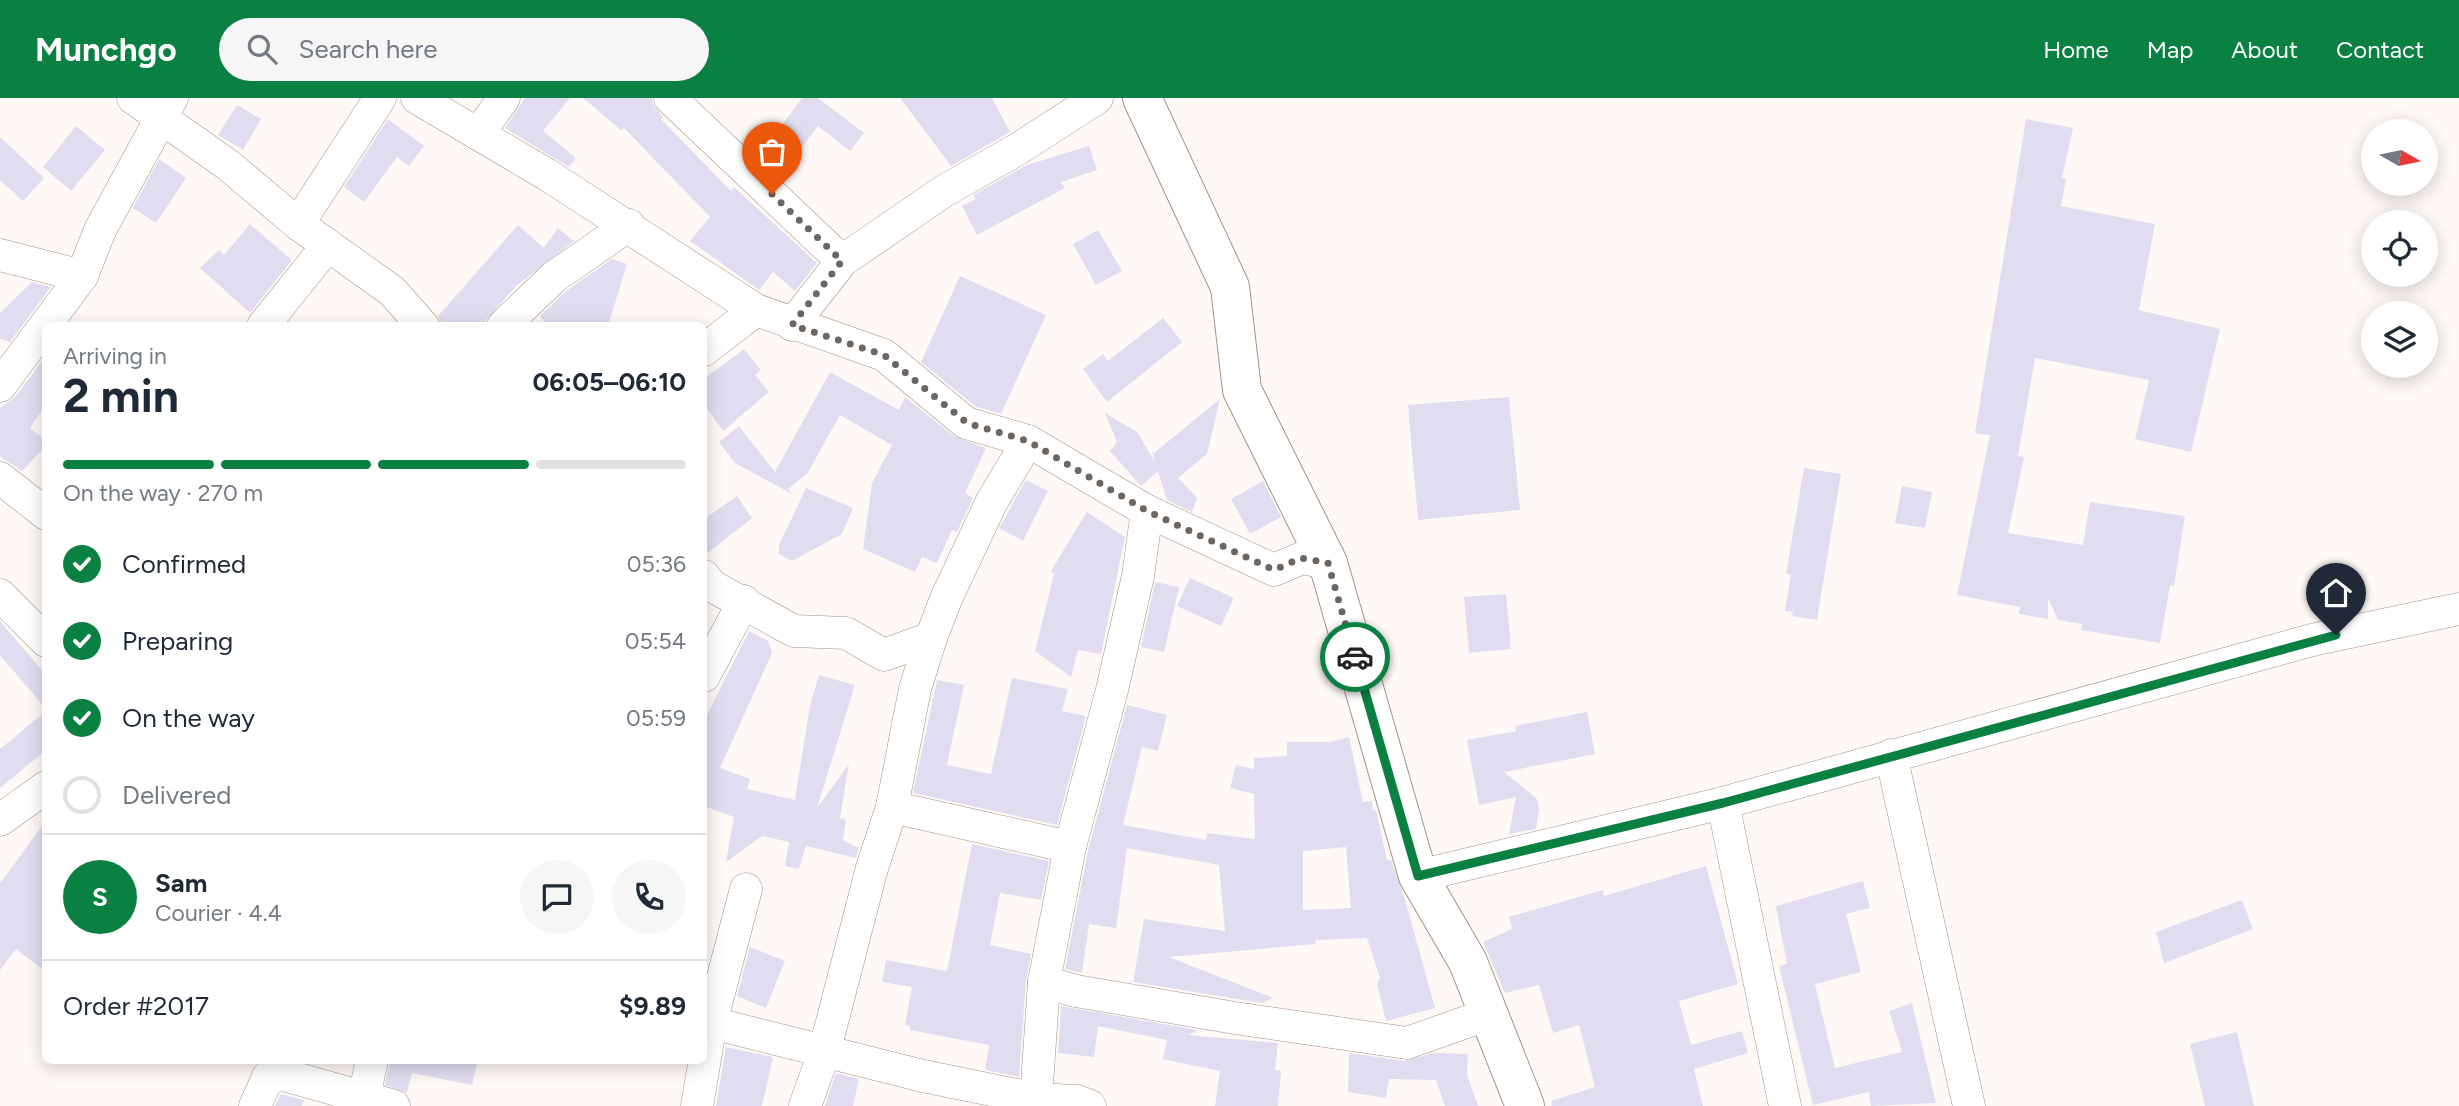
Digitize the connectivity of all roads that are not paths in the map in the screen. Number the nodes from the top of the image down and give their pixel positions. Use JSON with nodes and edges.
{"nodes":[{"id":1,"x":132,"y":98,"type":"edge"},
{"id":2,"x":380,"y":98,"type":"edge"},
{"id":3,"x":417,"y":98,"type":"edge"},
{"id":4,"x":504,"y":98,"type":"edge"},
{"id":5,"x":670,"y":98,"type":"edge"},
{"id":6,"x":1097,"y":98,"type":"edge"},
{"id":7,"x":1142,"y":98,"type":"edge"},
{"id":8,"x":166,"y":108,"type":"edge"},
{"id":9,"x":478,"y":134,"type":"junction"},
{"id":10,"x":298,"y":223,"type":"junction"},
{"id":11,"x":629,"y":225,"type":"junction"},
{"id":12,"x":328,"y":245,"type":"junction"},
{"id":13,"x":0,"y":255,"type":"edge"},
{"id":14,"x":842,"y":261,"type":"junction"},
{"id":15,"x":82,"y":276,"type":"junction"},
{"id":16,"x":756,"y":310,"type":"junction"},
{"id":17,"x":48,"y":322,"type":"edge"},
{"id":18,"x":266,"y":322,"type":"edge"},
{"id":19,"x":419,"y":322,"type":"edge"},
{"id":20,"x":507,"y":322,"type":"edge"},
{"id":21,"x":792,"y":325,"type":"junction"},
{"id":22,"x":42,"y":331,"type":"edge"},
{"id":23,"x":707,"y":348,"type":"edge"},
{"id":24,"x":0,"y":386,"type":"edge"},
{"id":25,"x":1028,"y":441,"type":"junction"},
{"id":26,"x":0,"y":478,"type":"edge"},
{"id":27,"x":42,"y":510,"type":"edge"},
{"id":28,"x":1147,"y":511,"type":"junction"},
{"id":29,"x":1328,"y":563,"type":"junction"},
{"id":30,"x":707,"y":580,"type":"edge"},
{"id":31,"x":0,"y":595,"type":"edge"},
{"id":32,"x":744,"y":601,"type":"junction"},
{"id":33,"x":2459,"y":609,"type":"edge"},
{"id":34,"x":42,"y":636,"type":"edge"},
{"id":35,"x":931,"y":638,"type":"junction"},
{"id":36,"x":707,"y":671,"type":"edge"},
{"id":37,"x":1891,"y":755,"type":"junction"},
{"id":38,"x":42,"y":790,"type":"edge"},
{"id":39,"x":1723,"y":803,"type":"junction"},
{"id":40,"x":892,"y":807,"type":"junction"},
{"id":41,"x":0,"y":820,"type":"edge"},
{"id":42,"x":1070,"y":847,"type":"junction"},
{"id":43,"x":1418,"y":876,"type":"junction"},
{"id":44,"x":747,"y":889,"type":"dead end"},
{"id":45,"x":1044,"y":982,"type":"junction"},
{"id":46,"x":1489,"y":1014,"type":"junction"},
{"id":47,"x":707,"y":1022,"type":"edge"},
{"id":48,"x":824,"y":1053,"type":"junction"},
{"id":49,"x":372,"y":1064,"type":"edge"},
{"id":50,"x":702,"y":1064,"type":"edge"},
{"id":51,"x":1036,"y":1099,"type":"junction"},
{"id":52,"x":374,"y":1104,"type":"edge"},
{"id":53,"x":1962,"y":1105,"type":"edge"},
{"id":54,"x":255,"y":1106,"type":"edge"},
{"id":55,"x":697,"y":1106,"type":"edge"},
{"id":56,"x":805,"y":1106,"type":"edge"},
{"id":57,"x":1090,"y":1106,"type":"edge"},
{"id":58,"x":1525,"y":1106,"type":"edge"},
{"id":59,"x":1785,"y":1106,"type":"edge"}],
"edges":[{"from":1,"to":8,"type":"street"},
{"from":2,"to":10,"type":"street"},
{"from":3,"to":9,"type":"street"},
{"from":4,"to":9,"type":"street"},
{"from":5,"to":14,"type":"street"},
{"from":6,"to":14,"type":"street"},
{"from":7,"to":29,"type":"main road"},
{"from":8,"to":10,"type":"street"},
{"from":8,"to":15,"type":"street"},
{"from":9,"to":11,"type":"street"},
{"from":10,"to":12,"type":"street"},
{"from":11,"to":16,"type":"street"},
{"from":11,"to":20,"type":"street"},
{"from":12,"to":18,"type":"street"},
{"from":12,"to":19,"type":"street"},
{"from":13,"to":15,"type":"street"},
{"from":14,"to":21,"type":"street"},
{"from":15,"to":17,"type":"street"},
{"from":16,"to":21,"type":"street"},
{"from":16,"to":23,"type":"street"},
{"from":21,"to":25,"type":"street"},
{"from":22,"to":24,"type":"street"},
{"from":25,"to":28,"type":"street"},
{"from":25,"to":35,"type":"street"},
{"from":26,"to":27,"type":"street"},
{"from":28,"to":29,"type":"street"},
{"from":28,"to":42,"type":"street"},
{"from":29,"to":43,"type":"main road"},
{"from":30,"to":32,"type":"street"},
{"from":31,"to":34,"type":"street"},
{"from":32,"to":35,"type":"street"},
{"from":32,"to":36,"type":"street"},
{"from":33,"to":37,"type":"street"},
{"from":35,"to":40,"type":"street"},
{"from":37,"to":39,"type":"street"},
{"from":37,"to":53,"type":"street"},
{"from":38,"to":41,"type":"street"},
{"from":39,"to":43,"type":"street"},
{"from":39,"to":59,"type":"street"},
{"from":40,"to":42,"type":"street"},
{"from":40,"to":48,"type":"street"},
{"from":42,"to":45,"type":"street"},
{"from":43,"to":46,"type":"main road"},
{"from":44,"to":47,"type":"street"},
{"from":45,"to":46,"type":"street"},
{"from":45,"to":51,"type":"street"},
{"from":46,"to":58,"type":"main road"},
{"from":47,"to":48,"type":"street"},
{"from":48,"to":51,"type":"street"},
{"from":48,"to":56,"type":"street"},
{"from":49,"to":52,"type":"street"},
{"from":50,"to":55,"type":"street"},
{"from":51,"to":57,"type":"street"},
{"from":52,"to":54,"type":"street"}]}
